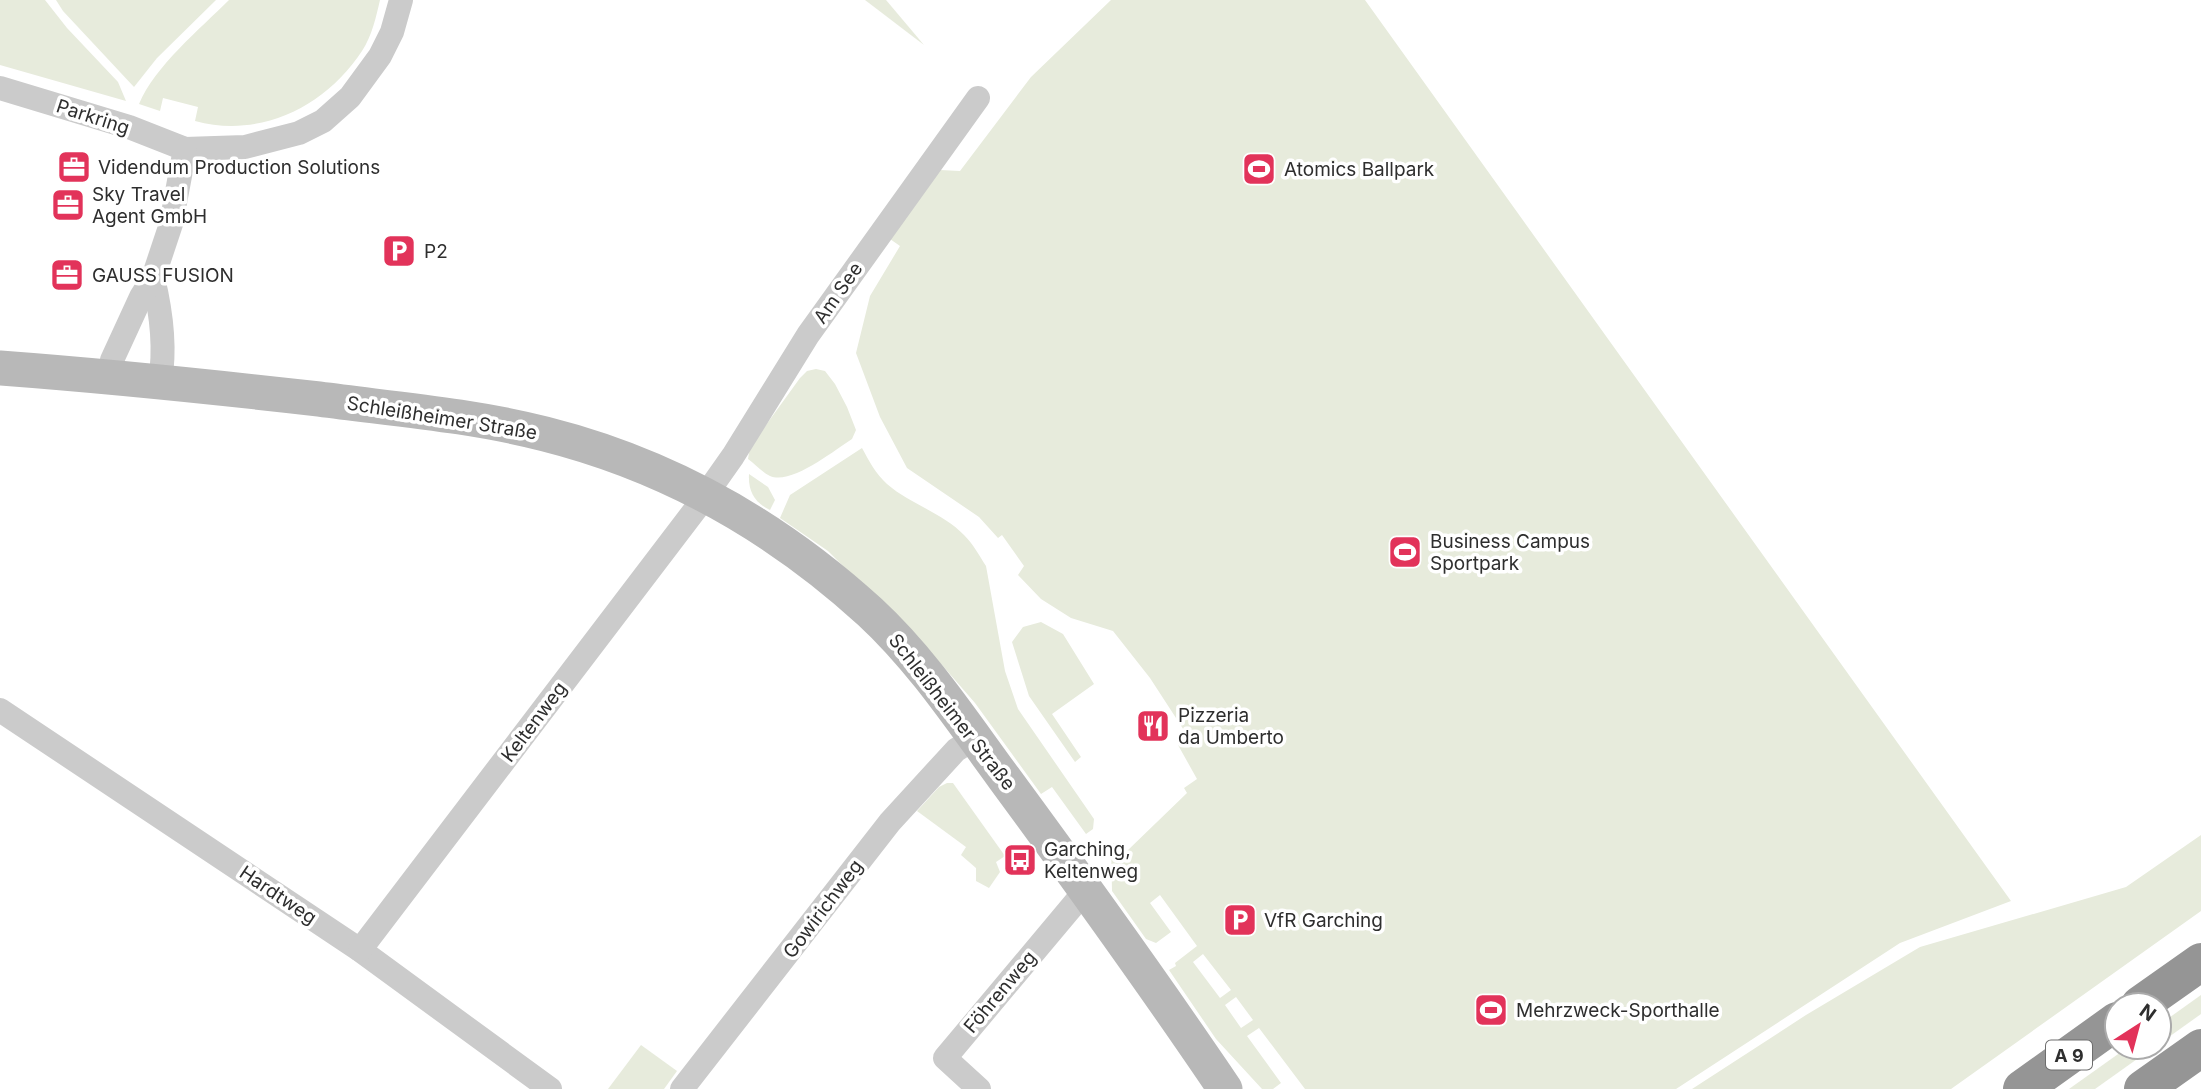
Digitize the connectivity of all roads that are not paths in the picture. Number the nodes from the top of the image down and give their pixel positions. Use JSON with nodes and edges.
{"nodes":[{"id":1,"x":401,"y":0,"type":"edge"},
{"id":2,"x":0,"y":88,"type":"edge"},
{"id":3,"x":978,"y":98,"type":"dead end"},
{"id":4,"x":185,"y":149,"type":"junction"},
{"id":5,"x":153,"y":278,"type":"junction"},
{"id":6,"x":0,"y":368,"type":"edge"},
{"id":7,"x":110,"y":376,"type":"junction"},
{"id":8,"x":160,"y":381,"type":"junction"},
{"id":9,"x":707,"y":494,"type":"junction"},
{"id":10,"x":0,"y":710,"type":"edge"},
{"id":11,"x":975,"y":738,"type":"junction"},
{"id":12,"x":1085,"y":891,"type":"junction"},
{"id":13,"x":360,"y":950,"type":"junction"},
{"id":14,"x":2201,"y":962,"type":"edge"},
{"id":15,"x":2160,"y":991,"type":"edge"},
{"id":16,"x":2103,"y":1031,"type":"edge"},
{"id":17,"x":2201,"y":1048,"type":"edge"},
{"id":18,"x":550,"y":1089,"type":"edge"},
{"id":19,"x":682,"y":1089,"type":"edge"},
{"id":20,"x":979,"y":1089,"type":"edge"},
{"id":21,"x":1225,"y":1089,"type":"edge"},
{"id":22,"x":2022,"y":1089,"type":"edge"},
{"id":23,"x":2143,"y":1089,"type":"edge"}],
"edges":[{"from":1,"to":4,"type":"street","name":"Parkring"},
{"from":2,"to":4,"type":"street","name":"Parkring"},
{"from":3,"to":9,"type":"street","name":"Am See"},
{"from":4,"to":5,"type":"street"},
{"from":5,"to":7,"type":"street"},
{"from":5,"to":8,"type":"street"},
{"from":6,"to":7,"type":"street","name":"Schleißheimer Straße"},
{"from":7,"to":8,"type":"street","name":"Schleißheimer Straße"},
{"from":8,"to":9,"type":"street","name":"Schleißheimer Straße"},
{"from":9,"to":11,"type":"street","name":"Schleißheimer Straße"},
{"from":9,"to":13,"type":"street","name":"Keltenweg"},
{"from":10,"to":13,"type":"street","name":"Hardtweg"},
{"from":11,"to":12,"type":"street","name":"Schleißheimer Straße"},
{"from":11,"to":19,"type":"street","name":"Gowirichweg"},
{"from":12,"to":20,"type":"street","name":"Föhrenweg"},
{"from":12,"to":21,"type":"street","name":"Schleißheimer Straße"},
{"from":13,"to":18,"type":"street","name":"Hardtweg"},
{"from":14,"to":15,"type":"highway"},
{"from":16,"to":22,"type":"highway","number":"A 9"},
{"from":17,"to":23,"type":"highway"}]}
